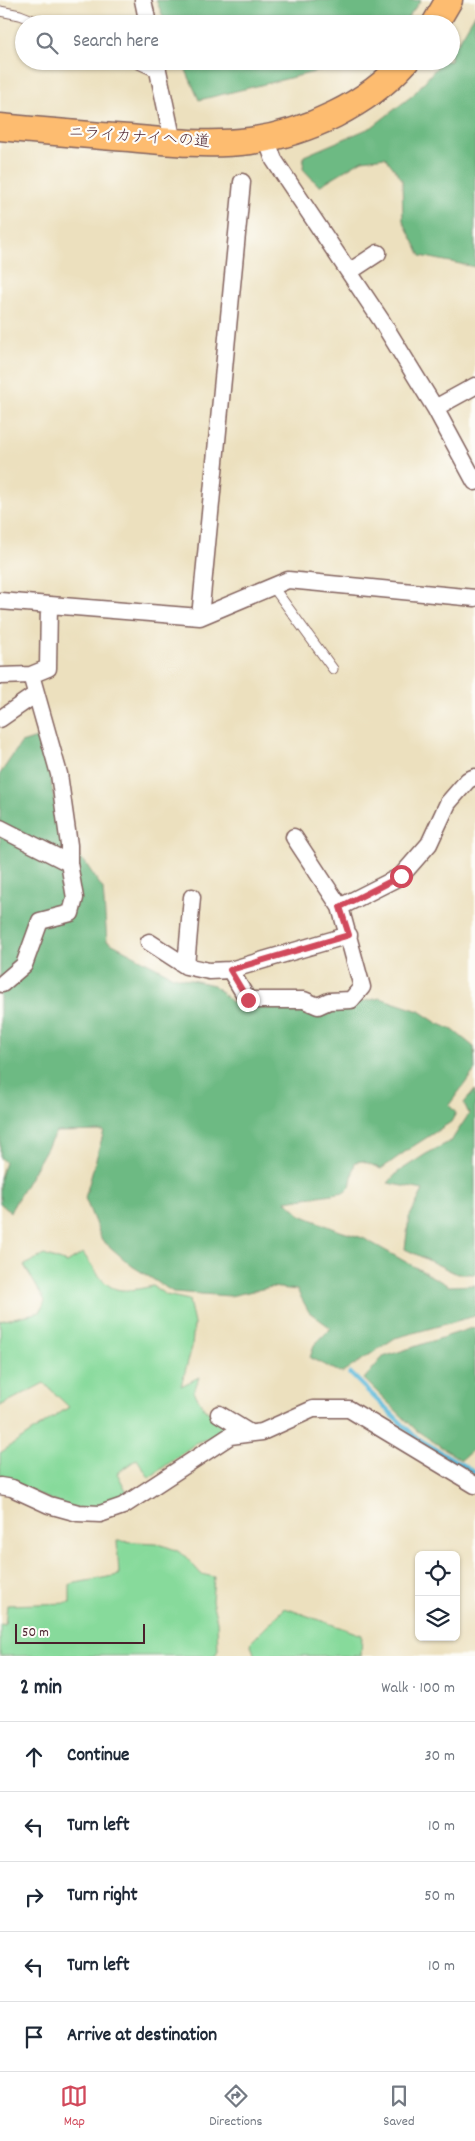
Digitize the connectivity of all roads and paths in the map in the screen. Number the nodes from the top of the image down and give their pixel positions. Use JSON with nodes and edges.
{"nodes":[{"id":1,"x":143,"y":0,"type":"edge"},
{"id":2,"x":449,"y":0,"type":"edge"},
{"id":3,"x":0,"y":10,"type":"edge"},
{"id":4,"x":22,"y":15,"type":"edge"},
{"id":5,"x":146,"y":15,"type":"edge"},
{"id":6,"x":440,"y":15,"type":"edge"},
{"id":7,"x":158,"y":70,"type":"edge"},
{"id":8,"x":396,"y":70,"type":"edge"},
{"id":9,"x":0,"y":127,"type":"edge"},
{"id":10,"x":266,"y":138,"type":"junction"},
{"id":11,"x":173,"y":142,"type":"junction"},
{"id":12,"x":242,"y":182,"type":"dead end"},
{"id":13,"x":378,"y":253,"type":"dead end"},
{"id":14,"x":349,"y":272,"type":"junction"},
{"id":15,"x":475,"y":386,"type":"edge"},
{"id":16,"x":435,"y":408,"type":"junction"},
{"id":17,"x":475,"y":482,"type":"edge"},
{"id":18,"x":273,"y":587,"type":"junction"},
{"id":19,"x":475,"y":598,"type":"edge"},
{"id":20,"x":0,"y":601,"type":"edge"},
{"id":21,"x":49,"y":605,"type":"junction"},
{"id":22,"x":200,"y":617,"type":"junction"},
{"id":23,"x":333,"y":669,"type":"dead end"},
{"id":24,"x":0,"y":676,"type":"edge"},
{"id":25,"x":31,"y":676,"type":"junction"},
{"id":26,"x":36,"y":694,"type":"junction"},
{"id":27,"x":0,"y":720,"type":"edge"},
{"id":28,"x":475,"y":777,"type":"edge"},
{"id":29,"x":0,"y":828,"type":"edge"},
{"id":30,"x":294,"y":837,"type":"dead end"},
{"id":31,"x":69,"y":864,"type":"junction"},
{"id":32,"x":192,"y":897,"type":"dead end"},
{"id":33,"x":340,"y":907,"type":"junction"},
{"id":34,"x":349,"y":935,"type":"junction"},
{"id":35,"x":149,"y":942,"type":"dead end"},
{"id":36,"x":186,"y":966,"type":"junction"},
{"id":37,"x":230,"y":970,"type":"junction"},
{"id":38,"x":2,"y":984,"type":"dead end"},
{"id":39,"x":218,"y":1414,"type":"dead end"},
{"id":40,"x":250,"y":1433,"type":"junction"},
{"id":41,"x":475,"y":1485,"type":"edge"},
{"id":42,"x":0,"y":1486,"type":"edge"}],
"edges":[{"from":1,"to":5,"type":"street"},
{"from":2,"to":6,"type":"main road"},
{"from":3,"to":4,"type":"lane"},
{"from":7,"to":11,"type":"street"},
{"from":8,"to":10,"type":"main road","name":"ニライカナイへの道"},
{"from":9,"to":11,"type":"main road","name":"ニライカナイへの道"},
{"from":10,"to":11,"type":"main road","name":"ニライカナイへの道"},
{"from":10,"to":14,"type":"street"},
{"from":12,"to":22,"type":"street"},
{"from":13,"to":14,"type":"street"},
{"from":14,"to":16,"type":"street"},
{"from":15,"to":16,"type":"street"},
{"from":16,"to":17,"type":"street"},
{"from":18,"to":19,"type":"street"},
{"from":18,"to":22,"type":"street"},
{"from":18,"to":23,"type":"lane"},
{"from":20,"to":21,"type":"street"},
{"from":21,"to":22,"type":"street"},
{"from":21,"to":25,"type":"street"},
{"from":24,"to":25,"type":"street"},
{"from":25,"to":26,"type":"street"},
{"from":26,"to":27,"type":"street"},
{"from":26,"to":31,"type":"street"},
{"from":28,"to":33,"type":"street"},
{"from":29,"to":31,"type":"street"},
{"from":30,"to":33,"type":"street"},
{"from":31,"to":38,"type":"street"},
{"from":32,"to":36,"type":"street"},
{"from":33,"to":34,"type":"street"},
{"from":34,"to":37,"type":"street"},
{"from":34,"to":37,"type":"street"},
{"from":35,"to":36,"type":"street"},
{"from":36,"to":37,"type":"street"},
{"from":39,"to":40,"type":"street"},
{"from":40,"to":41,"type":"street"},
{"from":40,"to":42,"type":"street"}]}
